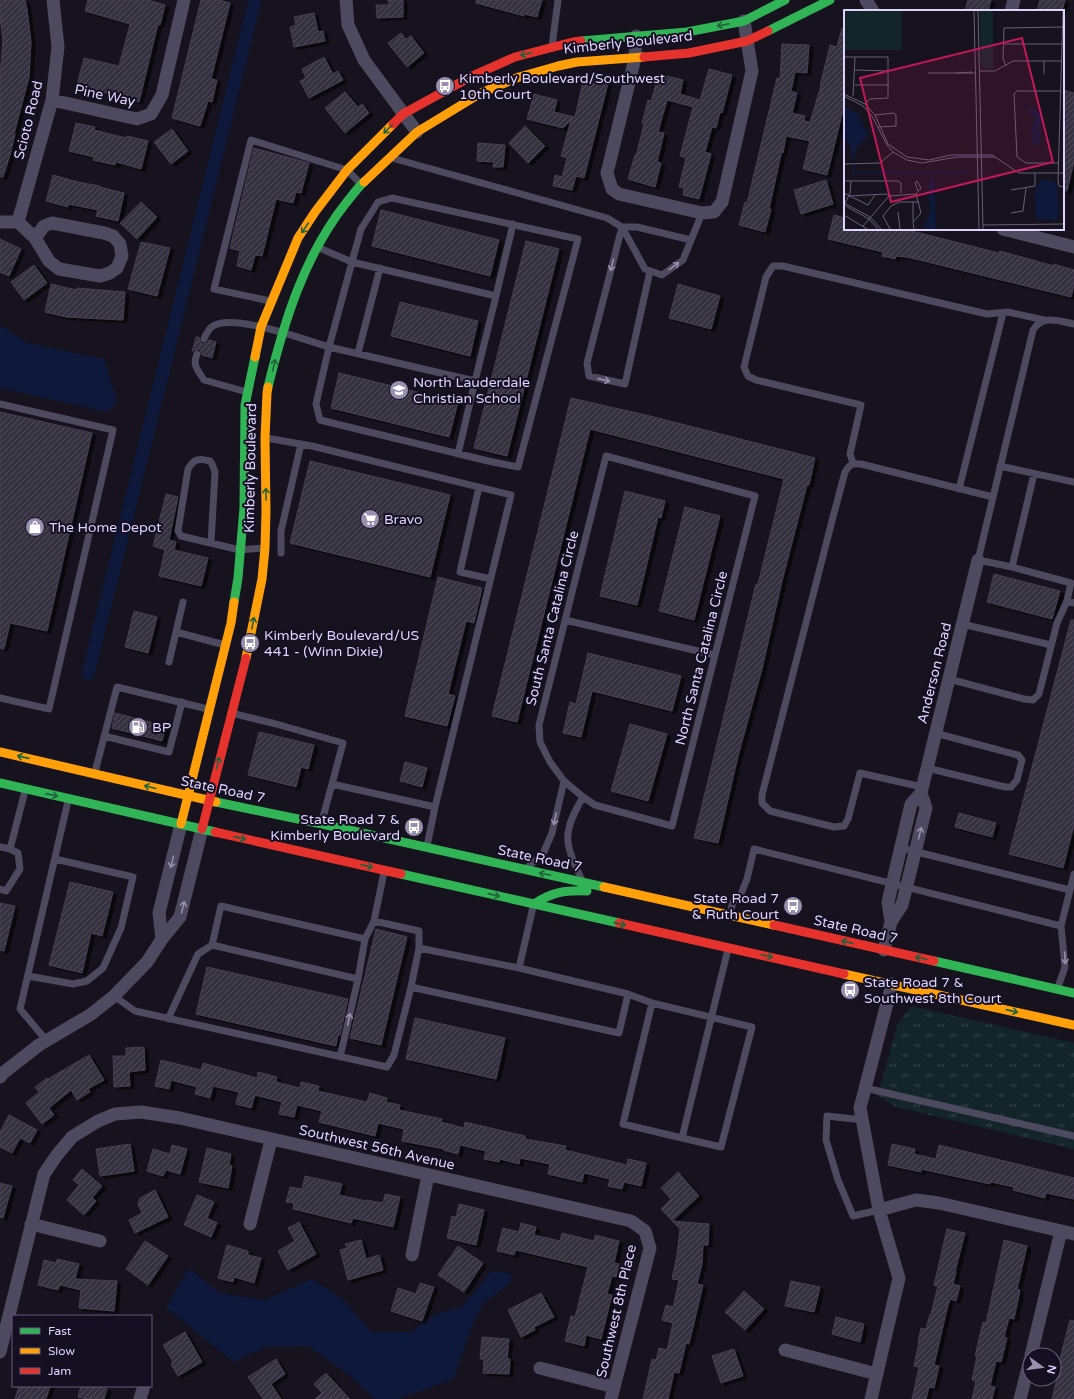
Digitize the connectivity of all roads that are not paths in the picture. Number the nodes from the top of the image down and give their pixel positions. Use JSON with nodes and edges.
{"nodes":[{"id":1,"x":53,"y":0,"type":"edge"},
{"id":2,"x":184,"y":0,"type":"edge"},
{"id":3,"x":346,"y":0,"type":"edge"},
{"id":4,"x":558,"y":0,"type":"edge"},
{"id":5,"x":785,"y":0,"type":"edge"},
{"id":6,"x":830,"y":0,"type":"edge"},
{"id":7,"x":866,"y":0,"type":"edge"},
{"id":8,"x":1014,"y":0,"type":"edge"},
{"id":9,"x":872,"y":10,"type":"edge"},
{"id":10,"x":1011,"y":10,"type":"edge"},
{"id":11,"x":744,"y":21,"type":"junction"},
{"id":12,"x":636,"y":36,"type":"junction"},
{"id":13,"x":747,"y":41,"type":"junction"},
{"id":14,"x":551,"y":48,"type":"junction"},
{"id":15,"x":635,"y":58,"type":"junction"},
{"id":16,"x":487,"y":80,"type":"junction"},
{"id":17,"x":52,"y":100,"type":"junction"},
{"id":18,"x":403,"y":114,"type":"junction"},
{"id":19,"x":417,"y":132,"type":"junction"},
{"id":20,"x":390,"y":158,"type":"junction"},
{"id":21,"x":347,"y":170,"type":"junction"},
{"id":22,"x":361,"y":185,"type":"junction"},
{"id":23,"x":708,"y":212,"type":"junction"},
{"id":24,"x":0,"y":222,"type":"edge"},
{"id":25,"x":18,"y":222,"type":"junction"},
{"id":26,"x":513,"y":224,"type":"junction"},
{"id":27,"x":622,"y":227,"type":"junction"},
{"id":28,"x":1007,"y":230,"type":"edge"},
{"id":29,"x":35,"y":238,"type":"junction"},
{"id":30,"x":691,"y":240,"type":"junction"},
{"id":31,"x":317,"y":247,"type":"junction"},
{"id":32,"x":1074,"y":247,"type":"edge"},
{"id":33,"x":352,"y":262,"type":"junction"},
{"id":34,"x":380,"y":268,"type":"junction"},
{"id":35,"x":650,"y":271,"type":"junction"},
{"id":36,"x":496,"y":296,"type":"junction"},
{"id":37,"x":271,"y":301,"type":"junction"},
{"id":38,"x":1004,"y":313,"type":"junction"},
{"id":39,"x":1044,"y":320,"type":"junction"},
{"id":40,"x":1074,"y":324,"type":"edge"},
{"id":41,"x":261,"y":327,"type":"junction"},
{"id":42,"x":283,"y":333,"type":"junction"},
{"id":43,"x":204,"y":339,"type":"dead end"},
{"id":44,"x":329,"y":347,"type":"junction"},
{"id":45,"x":197,"y":354,"type":"dead end"},
{"id":46,"x":358,"y":354,"type":"junction"},
{"id":47,"x":475,"y":381,"type":"junction"},
{"id":48,"x":257,"y":394,"type":"junction"},
{"id":49,"x":0,"y":404,"type":"edge"},
{"id":50,"x":265,"y":438,"type":"junction"},
{"id":51,"x":301,"y":444,"type":"junction"},
{"id":52,"x":458,"y":454,"type":"junction"},
{"id":53,"x":853,"y":463,"type":"junction"},
{"id":54,"x":1000,"y":466,"type":"junction"},
{"id":55,"x":1034,"y":474,"type":"junction"},
{"id":56,"x":1074,"y":482,"type":"edge"},
{"id":57,"x":479,"y":487,"type":"junction"},
{"id":58,"x":959,"y":489,"type":"junction"},
{"id":59,"x":755,"y":496,"type":"joint"},
{"id":60,"x":993,"y":498,"type":"junction"},
{"id":61,"x":211,"y":543,"type":"junction"},
{"id":62,"x":265,"y":548,"type":"junction"},
{"id":63,"x":240,"y":550,"type":"junction"},
{"id":64,"x":281,"y":552,"type":"dead end"},
{"id":65,"x":978,"y":560,"type":"junction"},
{"id":66,"x":1012,"y":567,"type":"junction"},
{"id":67,"x":490,"y":579,"type":"junction"},
{"id":68,"x":183,"y":602,"type":"dead end"},
{"id":69,"x":1070,"y":602,"type":"edge"},
{"id":70,"x":565,"y":620,"type":"junction"},
{"id":71,"x":962,"y":624,"type":"junction"},
{"id":72,"x":176,"y":632,"type":"junction"},
{"id":73,"x":226,"y":645,"type":"junction"},
{"id":74,"x":1051,"y":645,"type":"junction"},
{"id":75,"x":715,"y":655,"type":"junction"},
{"id":76,"x":169,"y":662,"type":"dead end"},
{"id":77,"x":949,"y":679,"type":"junction"},
{"id":78,"x":0,"y":698,"type":"edge"},
{"id":79,"x":182,"y":702,"type":"junction"},
{"id":80,"x":210,"y":710,"type":"junction"},
{"id":81,"x":231,"y":713,"type":"junction"},
{"id":82,"x":935,"y":733,"type":"junction"},
{"id":83,"x":104,"y":736,"type":"junction"},
{"id":84,"x":0,"y":752,"type":"edge"},
{"id":85,"x":927,"y":768,"type":"junction"},
{"id":86,"x":95,"y":773,"type":"junction"},
{"id":87,"x":564,"y":781,"type":"junction"},
{"id":88,"x":0,"y":783,"type":"edge"},
{"id":89,"x":332,"y":784,"type":"junction"},
{"id":90,"x":26,"y":789,"type":"junction"},
{"id":91,"x":921,"y":790,"type":"junction"},
{"id":92,"x":187,"y":796,"type":"junction"},
{"id":93,"x":583,"y":797,"type":"junction"},
{"id":94,"x":69,"y":799,"type":"junction"},
{"id":95,"x":209,"y":801,"type":"junction"},
{"id":96,"x":435,"y":807,"type":"junction"},
{"id":97,"x":181,"y":824,"type":"junction"},
{"id":98,"x":322,"y":824,"type":"junction"},
{"id":99,"x":672,"y":826,"type":"joint"},
{"id":100,"x":202,"y":829,"type":"junction"},
{"id":101,"x":0,"y":846,"type":"edge"},
{"id":102,"x":426,"y":847,"type":"junction"},
{"id":103,"x":901,"y":848,"type":"junction"},
{"id":104,"x":10,"y":849,"type":"junction"},
{"id":105,"x":916,"y":851,"type":"junction"},
{"id":106,"x":55,"y":859,"type":"junction"},
{"id":107,"x":384,"y":870,"type":"junction"},
{"id":108,"x":525,"y":870,"type":"junction"},
{"id":109,"x":1074,"y":874,"type":"edge"},
{"id":110,"x":583,"y":882,"type":"junction"},
{"id":111,"x":892,"y":884,"type":"junction"},
{"id":112,"x":907,"y":888,"type":"junction"},
{"id":113,"x":0,"y":889,"type":"edge"},
{"id":114,"x":1070,"y":890,"type":"junction"},
{"id":115,"x":624,"y":892,"type":"junction"},
{"id":116,"x":534,"y":904,"type":"junction"},
{"id":117,"x":730,"y":916,"type":"junction"},
{"id":118,"x":374,"y":921,"type":"junction"},
{"id":119,"x":891,"y":922,"type":"junction"},
{"id":120,"x":1061,"y":926,"type":"junction"},
{"id":121,"x":162,"y":939,"type":"junction"},
{"id":122,"x":365,"y":939,"type":"junction"},
{"id":123,"x":212,"y":945,"type":"junction"},
{"id":124,"x":419,"y":948,"type":"junction"},
{"id":125,"x":729,"y":948,"type":"junction"},
{"id":126,"x":882,"y":953,"type":"junction"},
{"id":127,"x":958,"y":966,"type":"junction"},
{"id":128,"x":519,"y":968,"type":"junction"},
{"id":129,"x":853,"y":968,"type":"dead end"},
{"id":130,"x":928,"y":968,"type":"dead end"},
{"id":131,"x":837,"y":971,"type":"junction"},
{"id":132,"x":902,"y":975,"type":"dead end"},
{"id":133,"x":28,"y":976,"type":"junction"},
{"id":134,"x":358,"y":979,"type":"junction"},
{"id":135,"x":892,"y":984,"type":"junction"},
{"id":136,"x":411,"y":987,"type":"junction"},
{"id":137,"x":1057,"y":989,"type":"junction"},
{"id":138,"x":1074,"y":993,"type":"edge"},
{"id":139,"x":628,"y":994,"type":"junction"},
{"id":140,"x":114,"y":996,"type":"junction"},
{"id":141,"x":652,"y":1003,"type":"junction"},
{"id":142,"x":711,"y":1017,"type":"junction"},
{"id":143,"x":168,"y":1019,"type":"junction"},
{"id":144,"x":1074,"y":1025,"type":"edge"},
{"id":145,"x":46,"y":1040,"type":"junction"},
{"id":146,"x":340,"y":1057,"type":"junction"},
{"id":147,"x":2,"y":1075,"type":"edge"},
{"id":148,"x":865,"y":1088,"type":"junction"},
{"id":149,"x":862,"y":1120,"type":"junction"},
{"id":150,"x":1074,"y":1136,"type":"edge"},
{"id":151,"x":682,"y":1138,"type":"junction"},
{"id":152,"x":271,"y":1140,"type":"junction"},
{"id":153,"x":428,"y":1175,"type":"junction"},
{"id":154,"x":879,"y":1210,"type":"junction"},
{"id":155,"x":31,"y":1224,"type":"junction"},
{"id":156,"x":250,"y":1224,"type":"dead end"},
{"id":157,"x":646,"y":1230,"type":"joint"},
{"id":158,"x":1068,"y":1233,"type":"edge"},
{"id":159,"x":100,"y":1241,"type":"dead end"},
{"id":160,"x":412,"y":1255,"type":"dead end"},
{"id":161,"x":1033,"y":1347,"type":"edge"},
{"id":162,"x":785,"y":1350,"type":"dead end"},
{"id":163,"x":0,"y":1352,"type":"edge"},
{"id":164,"x":540,"y":1368,"type":"dead end"},
{"id":165,"x":877,"y":1374,"type":"junction"},
{"id":166,"x":144,"y":1387,"type":"edge"},
{"id":167,"x":1023,"y":1387,"type":"edge"},
{"id":168,"x":613,"y":1393,"type":"edge"},
{"id":169,"x":140,"y":1399,"type":"edge"},
{"id":170,"x":871,"y":1399,"type":"edge"},
{"id":171,"x":1020,"y":1399,"type":"edge"}],
"edges":[{"from":1,"to":17,"type":"street","name":"Scioto Road"},
{"from":2,"to":17,"type":"street","name":"Pine Way"},
{"from":3,"to":18,"type":"street"},
{"from":4,"to":14,"type":"lane"},
{"from":5,"to":11,"type":"street","name":"Kimberly Boulevard"},
{"from":6,"to":13,"type":"street","name":"Kimberly Boulevard"},
{"from":7,"to":9,"type":"street"},
{"from":8,"to":10,"type":"street"},
{"from":11,"to":12,"type":"street","name":"Kimberly Boulevard","one_way":true},
{"from":11,"to":13,"type":"street"},
{"from":12,"to":14,"type":"street","name":"Kimberly Boulevard"},
{"from":12,"to":15,"type":"street"},
{"from":13,"to":15,"type":"street","name":"Kimberly Boulevard"},
{"from":13,"to":23,"type":"street"},
{"from":14,"to":16,"type":"street","name":"Kimberly Boulevard","one_way":true},
{"from":15,"to":16,"type":"street","name":"Kimberly Boulevard"},
{"from":15,"to":23,"type":"street"},
{"from":16,"to":18,"type":"street","name":"Kimberly Boulevard"},
{"from":16,"to":19,"type":"street","name":"Kimberly Boulevard"},
{"from":17,"to":25,"type":"street","name":"Scioto Road"},
{"from":18,"to":19,"type":"street"},
{"from":18,"to":21,"type":"street","name":"Kimberly Boulevard","one_way":true},
{"from":19,"to":20,"type":"street","name":"Kimberly Boulevard"},
{"from":20,"to":22,"type":"street","name":"Kimberly Boulevard"},
{"from":20,"to":27,"type":"lane"},
{"from":21,"to":22,"type":"lane"},
{"from":21,"to":37,"type":"street","name":"Kimberly Boulevard","one_way":true},
{"from":21,"to":37,"type":"lane"},
{"from":22,"to":31,"type":"street","name":"Kimberly Boulevard"},
{"from":23,"to":30,"type":"lane"},
{"from":24,"to":25,"type":"street"},
{"from":25,"to":29,"type":"street"},
{"from":26,"to":33,"type":"lane"},
{"from":26,"to":36,"type":"lane"},
{"from":26,"to":52,"type":"lane"},
{"from":27,"to":30,"type":"lane"},
{"from":27,"to":35,"type":"lane"},
{"from":27,"to":35,"type":"lane","one_way":true},
{"from":28,"to":32,"type":"street"},
{"from":29,"to":29,"type":"street"},
{"from":35,"to":30,"type":"lane","one_way":true},
{"from":31,"to":33,"type":"lane"},
{"from":31,"to":42,"type":"street","name":"Kimberly Boulevard"},
{"from":33,"to":34,"type":"lane"},
{"from":33,"to":44,"type":"lane"},
{"from":34,"to":36,"type":"lane"},
{"from":34,"to":46,"type":"lane"},
{"from":36,"to":47,"type":"lane"},
{"from":37,"to":41,"type":"street","name":"Kimberly Boulevard"},
{"from":38,"to":39,"type":"lane"},
{"from":38,"to":53,"type":"lane"},
{"from":38,"to":58,"type":"lane"},
{"from":39,"to":40,"type":"lane"},
{"from":39,"to":54,"type":"lane"},
{"from":41,"to":42,"type":"lane"},
{"from":41,"to":43,"type":"lane"},
{"from":41,"to":48,"type":"street","name":"Kimberly Boulevard"},
{"from":42,"to":44,"type":"lane"},
{"from":48,"to":42,"type":"street","name":"Kimberly Boulevard","one_way":true},
{"from":44,"to":46,"type":"lane"},
{"from":44,"to":52,"type":"lane"},
{"from":45,"to":48,"type":"lane"},
{"from":46,"to":47,"type":"lane"},
{"from":47,"to":52,"type":"lane"},
{"from":48,"to":50,"type":"street","name":"Kimberly Boulevard"},
{"from":48,"to":63,"type":"street","name":"Kimberly Boulevard"},
{"from":49,"to":78,"type":"lane"},
{"from":50,"to":51,"type":"lane"},
{"from":62,"to":50,"type":"street","name":"Kimberly Boulevard","one_way":true},
{"from":51,"to":57,"type":"lane"},
{"from":51,"to":64,"type":"lane"},
{"from":53,"to":58,"type":"lane"},
{"from":53,"to":91,"type":"lane"},
{"from":54,"to":55,"type":"lane"},
{"from":54,"to":60,"type":"lane"},
{"from":55,"to":56,"type":"lane"},
{"from":55,"to":66,"type":"lane"},
{"from":57,"to":67,"type":"lane"},
{"from":57,"to":67,"type":"lane"},
{"from":58,"to":60,"type":"lane"},
{"from":59,"to":70,"type":"lane","name":"South Santa Catalina Circle"},
{"from":59,"to":75,"type":"lane","name":"North Santa Catalina Circle"},
{"from":60,"to":65,"type":"lane"},
{"from":61,"to":61,"type":"lane"},
{"from":61,"to":63,"type":"lane"},
{"from":62,"to":63,"type":"lane"},
{"from":81,"to":62,"type":"street","name":"Kimberly Boulevard","one_way":true},
{"from":63,"to":73,"type":"street","name":"Kimberly Boulevard"},
{"from":65,"to":66,"type":"lane"},
{"from":65,"to":71,"type":"street","name":"Anderson Road"},
{"from":66,"to":69,"type":"lane"},
{"from":67,"to":96,"type":"lane"},
{"from":68,"to":72,"type":"lane"},
{"from":69,"to":74,"type":"lane"},
{"from":70,"to":75,"type":"lane"},
{"from":70,"to":87,"type":"lane","name":"South Santa Catalina Circle"},
{"from":71,"to":74,"type":"lane"},
{"from":71,"to":77,"type":"street","name":"Anderson Road"},
{"from":72,"to":73,"type":"lane"},
{"from":72,"to":76,"type":"lane"},
{"from":73,"to":80,"type":"street","name":"Kimberly Boulevard"},
{"from":74,"to":77,"type":"lane"},
{"from":75,"to":99,"type":"lane","name":"North Santa Catalina Circle"},
{"from":77,"to":82,"type":"street","name":"Anderson Road"},
{"from":79,"to":80,"type":"lane"},
{"from":79,"to":83,"type":"lane"},
{"from":79,"to":83,"type":"lane"},
{"from":80,"to":92,"type":"street","name":"Kimberly Boulevard"},
{"from":81,"to":89,"type":"lane"},
{"from":95,"to":81,"type":"street","name":"Kimberly Boulevard","one_way":true},
{"from":82,"to":85,"type":"street","name":"Anderson Road"},
{"from":82,"to":85,"type":"lane"},
{"from":83,"to":86,"type":"lane"},
{"from":86,"to":84,"type":"street","name":"State Road 7","one_way":true},
{"from":85,"to":91,"type":"street","name":"Anderson Road"},
{"from":92,"to":86,"type":"street","name":"State Road 7","one_way":true},
{"from":87,"to":93,"type":"lane","name":"South Santa Catalina Circle"},
{"from":87,"to":108,"type":"lane","one_way":true},
{"from":88,"to":90,"type":"street"},
{"from":89,"to":96,"type":"lane"},
{"from":89,"to":98,"type":"lane"},
{"from":90,"to":94,"type":"street","one_way":true},
{"from":90,"to":104,"type":"lane"},
{"from":91,"to":103,"type":"street","name":"Anderson Road"},
{"from":105,"to":91,"type":"street","name":"Anderson Road","one_way":true},
{"from":92,"to":95,"type":"street","name":"State Road 7"},
{"from":92,"to":97,"type":"street","name":"Kimberly Boulevard"},
{"from":93,"to":99,"type":"lane","name":"South Santa Catalina Circle"},
{"from":93,"to":110,"type":"lane"},
{"from":94,"to":97,"type":"street"},
{"from":94,"to":106,"type":"lane"},
{"from":95,"to":98,"type":"street","name":"State Road 7"},
{"from":95,"to":100,"type":"street","name":"Kimberly Boulevard"},
{"from":96,"to":102,"type":"lane"},
{"from":97,"to":100,"type":"street"},
{"from":97,"to":121,"type":"street","name":"Kimberly Boulevard","one_way":true},
{"from":98,"to":102,"type":"street","name":"State Road 7"},
{"from":100,"to":107,"type":"street","one_way":true},
{"from":121,"to":100,"type":"street","name":"Kimberly Boulevard","one_way":true},
{"from":101,"to":104,"type":"lane"},
{"from":102,"to":108,"type":"street","name":"State Road 7"},
{"from":103,"to":105,"type":"lane"},
{"from":103,"to":111,"type":"street","name":"Anderson Road"},
{"from":104,"to":113,"type":"lane"},
{"from":105,"to":112,"type":"street","name":"Anderson Road"},
{"from":105,"to":114,"type":"lane"},
{"from":106,"to":133,"type":"lane"},
{"from":106,"to":133,"type":"lane"},
{"from":107,"to":116,"type":"street","one_way":true},
{"from":107,"to":118,"type":"lane"},
{"from":110,"to":108,"type":"street","name":"State Road 7","one_way":true},
{"from":109,"to":114,"type":"lane"},
{"from":110,"to":115,"type":"street","name":"State Road 7"},
{"from":111,"to":112,"type":"lane"},
{"from":111,"to":117,"type":"lane"},
{"from":111,"to":119,"type":"street","name":"Anderson Road"},
{"from":112,"to":119,"type":"street","name":"Anderson Road"},
{"from":112,"to":120,"type":"lane"},
{"from":114,"to":120,"type":"lane"},
{"from":115,"to":116,"type":"street"},
{"from":115,"to":117,"type":"street","name":"State Road 7"},
{"from":116,"to":125,"type":"street","one_way":true},
{"from":116,"to":128,"type":"lane"},
{"from":126,"to":117,"type":"street","name":"State Road 7","one_way":true},
{"from":118,"to":122,"type":"lane"},
{"from":118,"to":124,"type":"lane"},
{"from":119,"to":126,"type":"street","name":"Anderson Road"},
{"from":120,"to":137,"type":"lane","one_way":true},
{"from":121,"to":140,"type":"street","name":"Kimberly Boulevard"},
{"from":122,"to":123,"type":"lane"},
{"from":122,"to":134,"type":"lane"},
{"from":123,"to":134,"type":"lane"},
{"from":123,"to":143,"type":"lane"},
{"from":124,"to":128,"type":"lane"},
{"from":124,"to":136,"type":"lane"},
{"from":125,"to":131,"type":"street","one_way":true},
{"from":125,"to":142,"type":"lane"},
{"from":127,"to":126,"type":"street","name":"State Road 7","one_way":true},
{"from":127,"to":130,"type":"street"},
{"from":127,"to":137,"type":"street","name":"State Road 7"},
{"from":128,"to":139,"type":"lane"},
{"from":129,"to":131,"type":"street"},
{"from":131,"to":135,"type":"street"},
{"from":132,"to":135,"type":"street"},
{"from":133,"to":145,"type":"lane"},
{"from":146,"to":134,"type":"lane","one_way":true},
{"from":135,"to":144,"type":"street","one_way":true},
{"from":135,"to":148,"type":"street"},
{"from":136,"to":139,"type":"lane"},
{"from":136,"to":146,"type":"lane"},
{"from":137,"to":138,"type":"street","name":"State Road 7"},
{"from":139,"to":141,"type":"lane"},
{"from":140,"to":143,"type":"lane"},
{"from":140,"to":145,"type":"street","name":"Kimberly Boulevard"},
{"from":141,"to":142,"type":"lane"},
{"from":141,"to":151,"type":"lane"},
{"from":142,"to":151,"type":"lane"},
{"from":142,"to":151,"type":"lane"},
{"from":143,"to":146,"type":"lane"},
{"from":145,"to":147,"type":"street","name":"Kimberly Boulevard"},
{"from":148,"to":149,"type":"street"},
{"from":148,"to":150,"type":"lane"},
{"from":149,"to":154,"type":"street"},
{"from":149,"to":154,"type":"lane"},
{"from":152,"to":153,"type":"street","name":"Southwest 56th Avenue"},
{"from":152,"to":155,"type":"street","name":"Southwest 56th Avenue"},
{"from":152,"to":156,"type":"street"},
{"from":153,"to":157,"type":"street","name":"Southwest 56th Avenue"},
{"from":153,"to":160,"type":"street"},
{"from":154,"to":158,"type":"street"},
{"from":154,"to":165,"type":"street"},
{"from":155,"to":159,"type":"street"},
{"from":155,"to":163,"type":"street","name":"Southwest 56th Avenue"},
{"from":157,"to":168,"type":"street","name":"Southwest 8th Place"},
{"from":158,"to":161,"type":"street"},
{"from":162,"to":165,"type":"street"},
{"from":164,"to":168,"type":"street"},
{"from":165,"to":170,"type":"street"},
{"from":166,"to":169,"type":"street"},
{"from":167,"to":171,"type":"street"}]}
